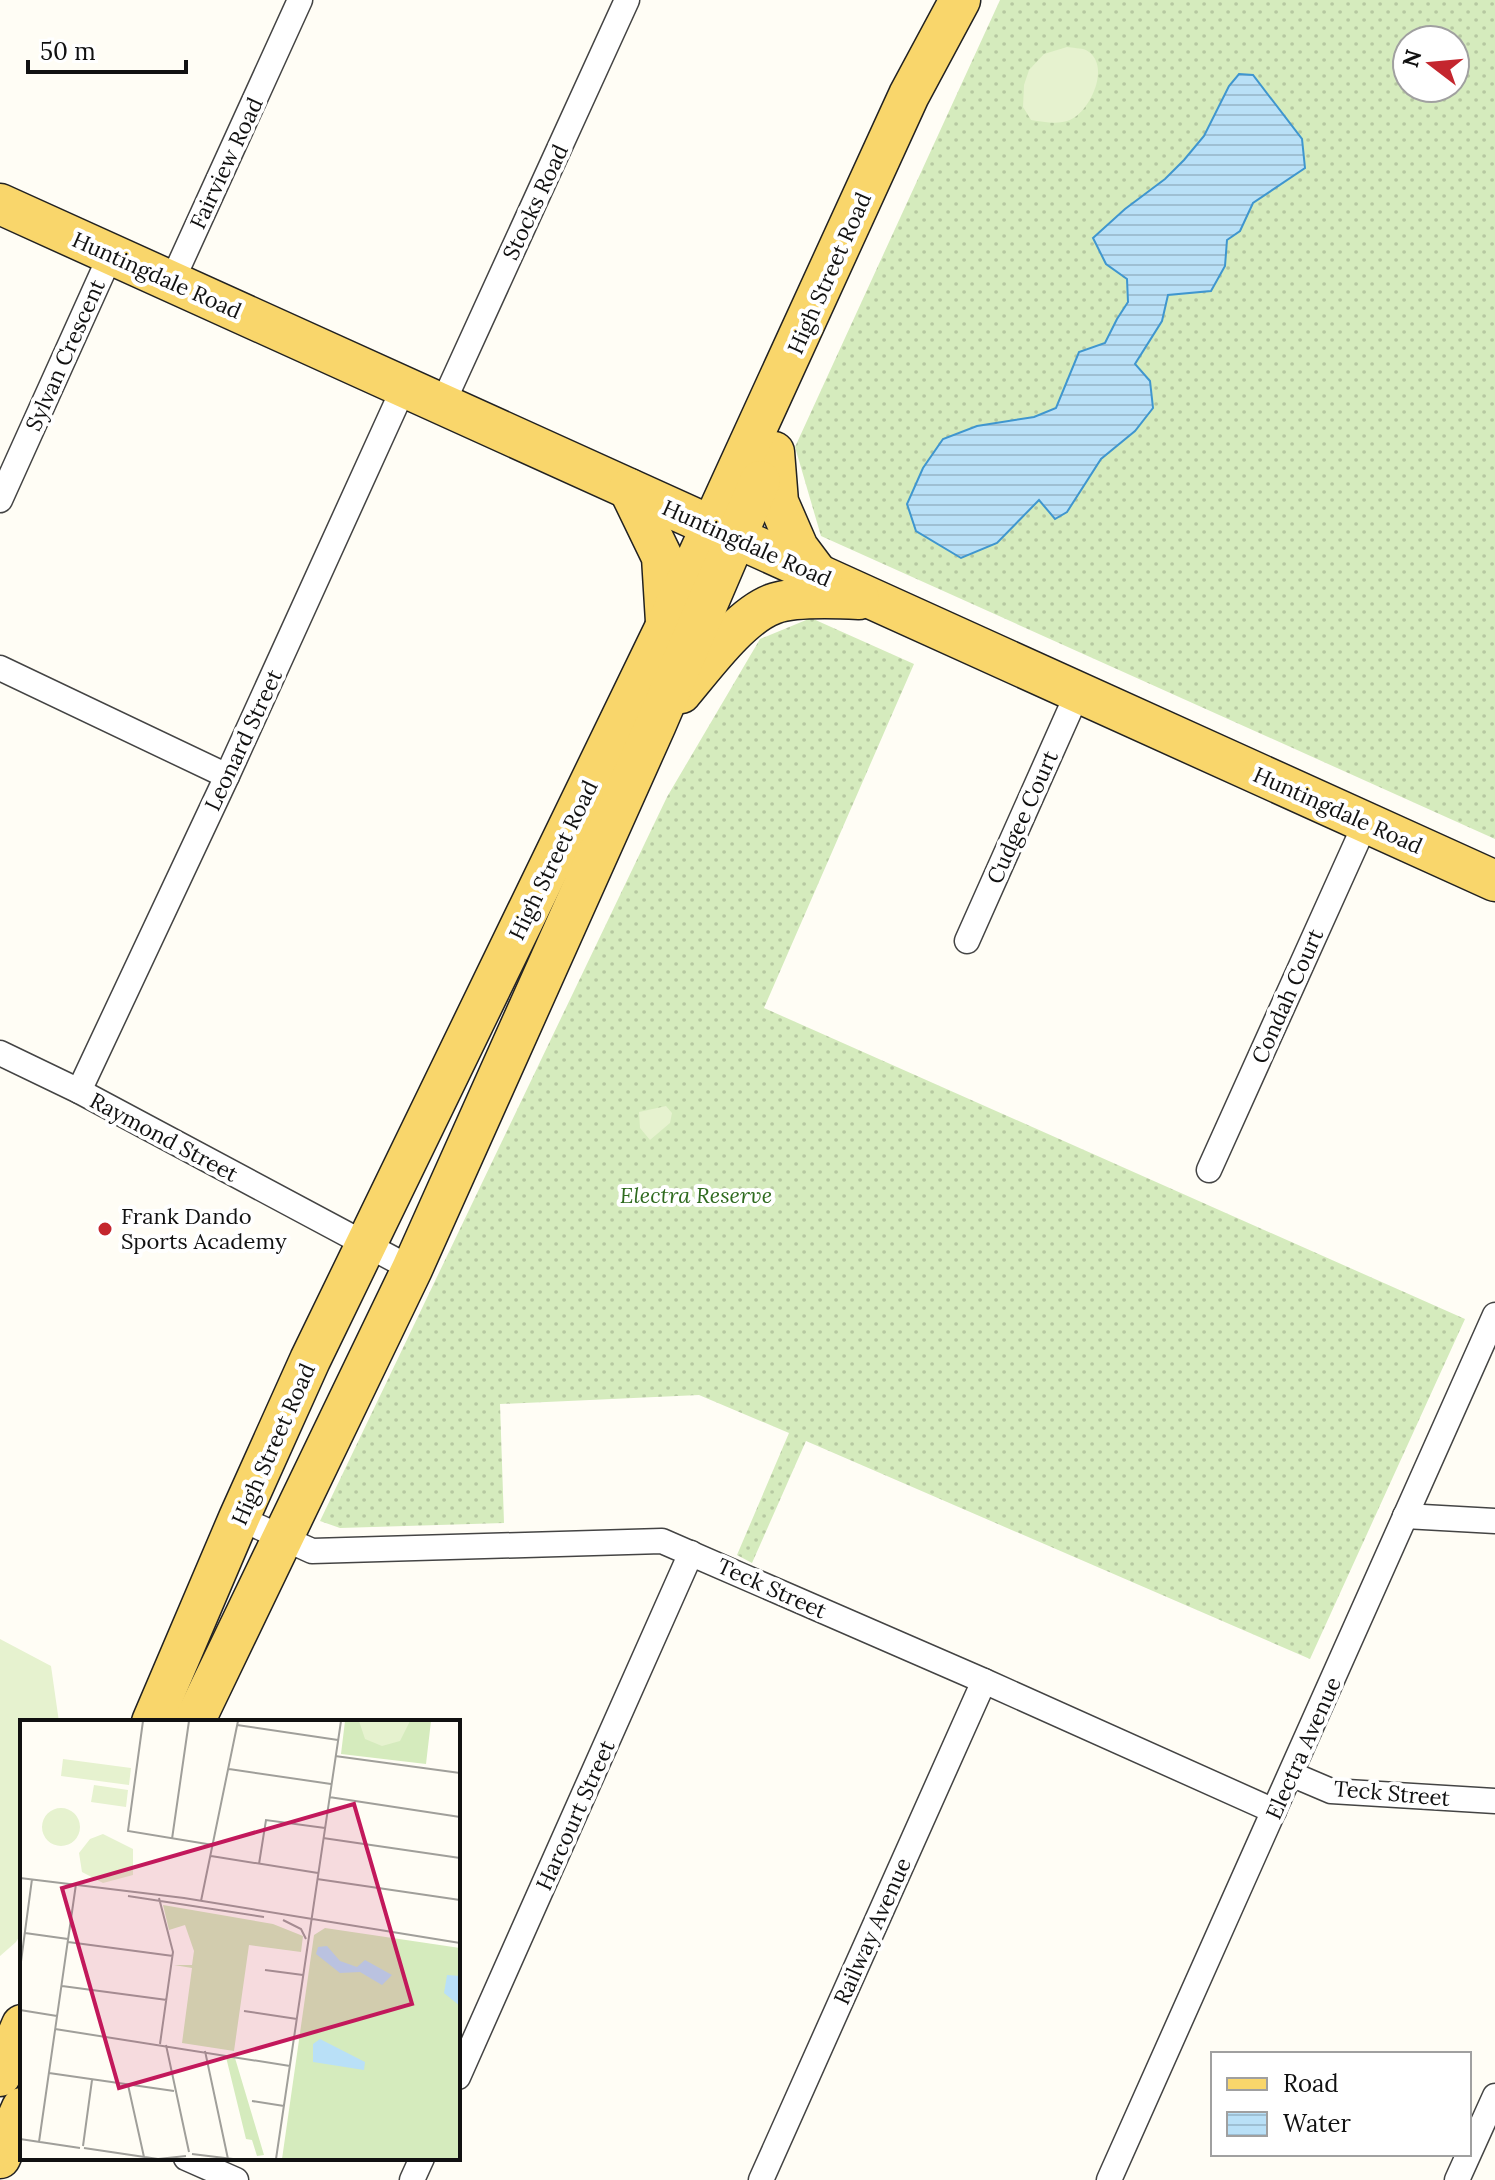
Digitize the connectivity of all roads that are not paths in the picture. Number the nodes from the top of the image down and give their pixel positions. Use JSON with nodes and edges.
{"nodes":[{"id":1,"x":300,"y":0,"type":"edge"},
{"id":2,"x":627,"y":0,"type":"edge"},
{"id":3,"x":960,"y":0,"type":"edge"},
{"id":4,"x":967,"y":0,"type":"edge"},
{"id":5,"x":0,"y":204,"type":"edge"},
{"id":6,"x":111,"y":254,"type":"junction"},
{"id":7,"x":172,"y":281,"type":"junction"},
{"id":8,"x":404,"y":387,"type":"junction"},
{"id":9,"x":442,"y":405,"type":"junction"},
{"id":10,"x":773,"y":448,"type":"junction"},
{"id":11,"x":629,"y":489,"type":"junction"},
{"id":12,"x":0,"y":500,"type":"edge"},
{"id":13,"x":724,"y":532,"type":"junction"},
{"id":14,"x":819,"y":576,"type":"junction"},
{"id":15,"x":871,"y":599,"type":"junction"},
{"id":16,"x":666,"y":626,"type":"junction"},
{"id":17,"x":0,"y":668,"type":"edge"},
{"id":18,"x":1078,"y":692,"type":"junction"},
{"id":19,"x":656,"y":724,"type":"junction"},
{"id":20,"x":227,"y":776,"type":"junction"},
{"id":21,"x":1366,"y":822,"type":"junction"},
{"id":22,"x":1495,"y":881,"type":"edge"},
{"id":23,"x":967,"y":941,"type":"dead end"},
{"id":24,"x":1,"y":1057,"type":"edge"},
{"id":25,"x":79,"y":1091,"type":"junction"},
{"id":26,"x":1209,"y":1170,"type":"dead end"},
{"id":27,"x":365,"y":1244,"type":"junction"},
{"id":28,"x":412,"y":1269,"type":"junction"},
{"id":29,"x":1495,"y":1315,"type":"edge"},
{"id":30,"x":1405,"y":1516,"type":"junction"},
{"id":31,"x":239,"y":1518,"type":"junction"},
{"id":32,"x":1495,"y":1521,"type":"edge"},
{"id":33,"x":282,"y":1539,"type":"junction"},
{"id":34,"x":691,"y":1553,"type":"junction"},
{"id":35,"x":984,"y":1681,"type":"junction"},
{"id":36,"x":153,"y":1720,"type":"edge"},
{"id":37,"x":195,"y":1720,"type":"edge"},
{"id":38,"x":1291,"y":1774,"type":"junction"},
{"id":39,"x":1495,"y":1801,"type":"edge"},
{"id":40,"x":1274,"y":1811,"type":"junction"},
{"id":41,"x":20,"y":2030,"type":"edge"},
{"id":42,"x":460,"y":2073,"type":"edge"},
{"id":43,"x":0,"y":2076,"type":"edge"},
{"id":44,"x":20,"y":2085,"type":"edge"},
{"id":45,"x":1492,"y":2109,"type":"edge"},
{"id":46,"x":20,"y":2113,"type":"edge"},
{"id":47,"x":1471,"y":2152,"type":"edge"},
{"id":48,"x":1469,"y":2156,"type":"edge"},
{"id":49,"x":0,"y":2158,"type":"edge"},
{"id":50,"x":191,"y":2160,"type":"edge"},
{"id":51,"x":421,"y":2160,"type":"edge"},
{"id":52,"x":236,"y":2180,"type":"edge"},
{"id":53,"x":412,"y":2180,"type":"edge"},
{"id":54,"x":761,"y":2180,"type":"edge"},
{"id":55,"x":1109,"y":2180,"type":"edge"},
{"id":56,"x":1457,"y":2180,"type":"edge"}],
"edges":[{"from":1,"to":7,"type":"street","name":"Fairview Road"},
{"from":2,"to":9,"type":"street","name":"Stocks Road"},
{"from":3,"to":13,"type":"main road","name":"High Street Road"},
{"from":4,"to":10,"type":"main road","name":"High Street Road"},
{"from":5,"to":6,"type":"main road","name":"Huntingdale Road"},
{"from":6,"to":7,"type":"main road","name":"Huntingdale Road"},
{"from":6,"to":12,"type":"street","name":"Sylvan Crescent"},
{"from":7,"to":8,"type":"main road","name":"Huntingdale Road"},
{"from":8,"to":9,"type":"main road","name":"Huntingdale Road"},
{"from":8,"to":20,"type":"street","name":"Leonard Street"},
{"from":9,"to":11,"type":"main road","name":"Huntingdale Road"},
{"from":10,"to":13,"type":"main road","name":"High Street Road"},
{"from":10,"to":14,"type":"main road"},
{"from":11,"to":13,"type":"main road","name":"Huntingdale Road"},
{"from":11,"to":16,"type":"main road"},
{"from":13,"to":14,"type":"main road","name":"Huntingdale Road"},
{"from":13,"to":16,"type":"main road","name":"High Street Road"},
{"from":13,"to":19,"type":"main road","name":"High Street Road"},
{"from":14,"to":15,"type":"main road","name":"Huntingdale Road"},
{"from":15,"to":18,"type":"main road","name":"Huntingdale Road"},
{"from":15,"to":19,"type":"main road"},
{"from":16,"to":27,"type":"main road","name":"High Street Road"},
{"from":17,"to":20,"type":"street"},
{"from":18,"to":21,"type":"main road","name":"Huntingdale Road"},
{"from":18,"to":23,"type":"street","name":"Cudgee Court"},
{"from":19,"to":28,"type":"main road","name":"High Street Road"},
{"from":20,"to":25,"type":"street","name":"Leonard Street"},
{"from":21,"to":22,"type":"main road","name":"Huntingdale Road"},
{"from":21,"to":26,"type":"street","name":"Condah Court"},
{"from":24,"to":25,"type":"street","name":"Raymond Street"},
{"from":25,"to":27,"type":"street","name":"Raymond Street"},
{"from":27,"to":28,"type":"street","name":"Raymond Street"},
{"from":27,"to":31,"type":"main road","name":"High Street Road"},
{"from":28,"to":33,"type":"main road","name":"High Street Road"},
{"from":29,"to":30,"type":"street","name":"Electra Avenue"},
{"from":30,"to":32,"type":"street"},
{"from":30,"to":38,"type":"street","name":"Electra Avenue"},
{"from":31,"to":33,"type":"street","name":"Teck Street"},
{"from":31,"to":36,"type":"main road","name":"High Street Road"},
{"from":33,"to":34,"type":"street","name":"Teck Street"},
{"from":33,"to":37,"type":"main road","name":"High Street Road"},
{"from":34,"to":35,"type":"street","name":"Teck Street"},
{"from":34,"to":42,"type":"street","name":"Harcourt Street"},
{"from":35,"to":40,"type":"street","name":"Teck Street"},
{"from":35,"to":54,"type":"street","name":"Railway Avenue"},
{"from":38,"to":39,"type":"street","name":"Teck Street"},
{"from":38,"to":40,"type":"street","name":"Electra Avenue"},
{"from":40,"to":55,"type":"street","name":"Electra Avenue"},
{"from":41,"to":43,"type":"main road"},
{"from":43,"to":44,"type":"street"},
{"from":45,"to":47,"type":"street"},
{"from":46,"to":49,"type":"main road"},
{"from":48,"to":56,"type":"street"},
{"from":50,"to":52,"type":"street"},
{"from":51,"to":53,"type":"street"}]}
